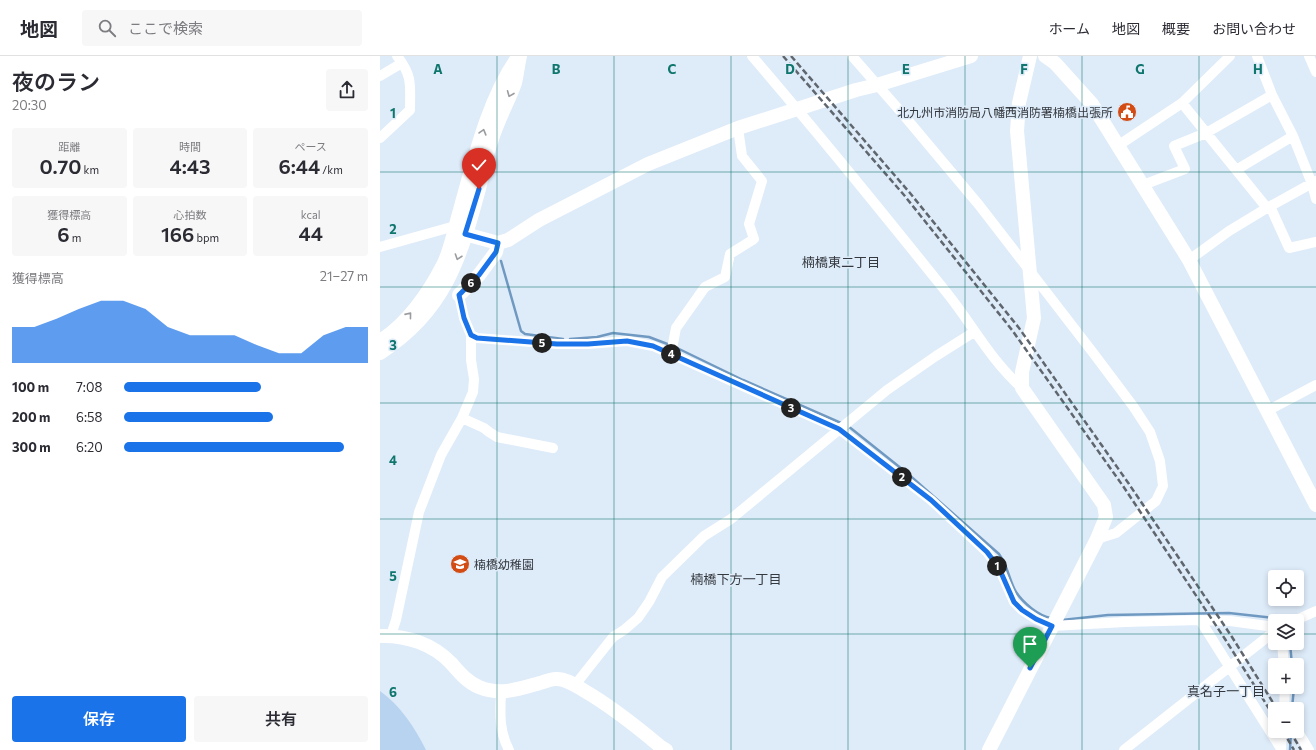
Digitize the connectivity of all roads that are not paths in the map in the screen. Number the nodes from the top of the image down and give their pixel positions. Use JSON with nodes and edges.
{"nodes":[{"id":1,"x":519,"y":56,"type":"edge"},
{"id":2,"x":752,"y":56,"type":"edge"},
{"id":3,"x":852,"y":56,"type":"edge"},
{"id":4,"x":971,"y":56,"type":"edge"},
{"id":5,"x":1030,"y":56,"type":"edge"},
{"id":6,"x":1045,"y":56,"type":"edge"},
{"id":7,"x":1230,"y":56,"type":"edge"},
{"id":8,"x":1257,"y":56,"type":"edge"},
{"id":9,"x":1309,"y":56,"type":"edge"},
{"id":10,"x":400,"y":59,"type":"edge"},
{"id":11,"x":1316,"y":72,"type":"edge"},
{"id":12,"x":380,"y":76,"type":"edge"},
{"id":13,"x":877,"y":85,"type":"junction"},
{"id":14,"x":1272,"y":95,"type":"junction"},
{"id":15,"x":1182,"y":103,"type":"junction"},
{"id":16,"x":797,"y":108,"type":"junction"},
{"id":17,"x":738,"y":128,"type":"junction"},
{"id":18,"x":1206,"y":133,"type":"junction"},
{"id":19,"x":1293,"y":136,"type":"junction"},
{"id":20,"x":380,"y":138,"type":"edge"},
{"id":21,"x":1119,"y":145,"type":"junction"},
{"id":22,"x":1236,"y":170,"type":"junction"},
{"id":23,"x":1314,"y":183,"type":"edge"},
{"id":24,"x":1143,"y":184,"type":"junction"},
{"id":25,"x":1316,"y":199,"type":"edge"},
{"id":26,"x":1268,"y":207,"type":"junction"},
{"id":27,"x":460,"y":230,"type":"junction"},
{"id":28,"x":1316,"y":242,"type":"edge"},
{"id":29,"x":498,"y":243,"type":"junction"},
{"id":30,"x":380,"y":247,"type":"edge"},
{"id":31,"x":1189,"y":260,"type":"junction"},
{"id":32,"x":1029,"y":269,"type":"junction"},
{"id":33,"x":459,"y":295,"type":"joint"},
{"id":34,"x":974,"y":332,"type":"junction"},
{"id":35,"x":471,"y":335,"type":"junction"},
{"id":36,"x":380,"y":341,"type":"edge"},
{"id":37,"x":380,"y":352,"type":"edge"},
{"id":38,"x":671,"y":354,"type":"junction"},
{"id":39,"x":1316,"y":385,"type":"edge"},
{"id":40,"x":1022,"y":388,"type":"junction"},
{"id":41,"x":1267,"y":411,"type":"junction"},
{"id":42,"x":462,"y":418,"type":"junction"},
{"id":43,"x":839,"y":429,"type":"junction"},
{"id":44,"x":552,"y":448,"type":"dead end"},
{"id":45,"x":1316,"y":505,"type":"edge"},
{"id":46,"x":1097,"y":539,"type":"junction"},
{"id":47,"x":1316,"y":611,"type":"edge"},
{"id":48,"x":1304,"y":616,"type":"edge"},
{"id":49,"x":1200,"y":620,"type":"junction"},
{"id":50,"x":1052,"y":626,"type":"junction"},
{"id":51,"x":1268,"y":626,"type":"edge"},
{"id":52,"x":385,"y":636,"type":"edge"},
{"id":53,"x":1268,"y":636,"type":"edge"},
{"id":54,"x":1229,"y":666,"type":"junction"},
{"id":55,"x":575,"y":685,"type":"junction"},
{"id":56,"x":501,"y":692,"type":"junction"},
{"id":57,"x":1281,"y":738,"type":"edge"},
{"id":58,"x":1302,"y":738,"type":"edge"},
{"id":59,"x":1280,"y":748,"type":"edge"},
{"id":60,"x":509,"y":750,"type":"edge"},
{"id":61,"x":666,"y":750,"type":"edge"},
{"id":62,"x":989,"y":750,"type":"edge"},
{"id":63,"x":1124,"y":750,"type":"edge"},
{"id":64,"x":1309,"y":750,"type":"edge"}],
"edges":[{"from":1,"to":27,"type":"street"},
{"from":2,"to":16,"type":"street"},
{"from":3,"to":13,"type":"street"},
{"from":4,"to":13,"type":"street"},
{"from":5,"to":32,"type":"street"},
{"from":6,"to":21,"type":"street"},
{"from":7,"to":15,"type":"street"},
{"from":8,"to":14,"type":"street"},
{"from":9,"to":11,"type":"street"},
{"from":10,"to":12,"type":"street"},
{"from":10,"to":20,"type":"street"},
{"from":13,"to":16,"type":"street"},
{"from":13,"to":32,"type":"street"},
{"from":14,"to":18,"type":"street"},
{"from":14,"to":19,"type":"street"},
{"from":15,"to":18,"type":"street"},
{"from":15,"to":21,"type":"street"},
{"from":16,"to":17,"type":"street"},
{"from":16,"to":34,"type":"street"},
{"from":17,"to":29,"type":"street"},
{"from":17,"to":38,"type":"street"},
{"from":18,"to":22,"type":"street"},
{"from":18,"to":24,"type":"street"},
{"from":19,"to":22,"type":"street"},
{"from":19,"to":23,"type":"street"},
{"from":21,"to":24,"type":"street"},
{"from":22,"to":26,"type":"street"},
{"from":23,"to":25,"type":"street"},
{"from":23,"to":26,"type":"street"},
{"from":24,"to":31,"type":"street"},
{"from":26,"to":28,"type":"street"},
{"from":26,"to":31,"type":"street"},
{"from":27,"to":29,"type":"street"},
{"from":27,"to":30,"type":"street"},
{"from":36,"to":27,"type":"street","one_way":true},
{"from":27,"to":37,"type":"street","one_way":true},
{"from":29,"to":33,"type":"street"},
{"from":31,"to":41,"type":"street"},
{"from":32,"to":40,"type":"street"},
{"from":32,"to":46,"type":"street"},
{"from":33,"to":35,"type":"street"},
{"from":34,"to":40,"type":"street"},
{"from":34,"to":43,"type":"street"},
{"from":35,"to":38,"type":"street"},
{"from":35,"to":42,"type":"street"},
{"from":38,"to":43,"type":"street"},
{"from":39,"to":41,"type":"street"},
{"from":40,"to":46,"type":"street"},
{"from":41,"to":45,"type":"street"},
{"from":42,"to":44,"type":"street"},
{"from":42,"to":52,"type":"street"},
{"from":43,"to":50,"type":"street"},
{"from":43,"to":55,"type":"street"},
{"from":46,"to":50,"type":"street"},
{"from":47,"to":48,"type":"street"},
{"from":49,"to":50,"type":"street"},
{"from":49,"to":51,"type":"street"},
{"from":49,"to":54,"type":"street"},
{"from":50,"to":62,"type":"street"},
{"from":52,"to":56,"type":"street"},
{"from":53,"to":54,"type":"street"},
{"from":54,"to":59,"type":"street"},
{"from":54,"to":63,"type":"street"},
{"from":55,"to":56,"type":"street"},
{"from":55,"to":61,"type":"street"},
{"from":56,"to":60,"type":"street"},
{"from":57,"to":59,"type":"street"},
{"from":58,"to":64,"type":"street"}]}
